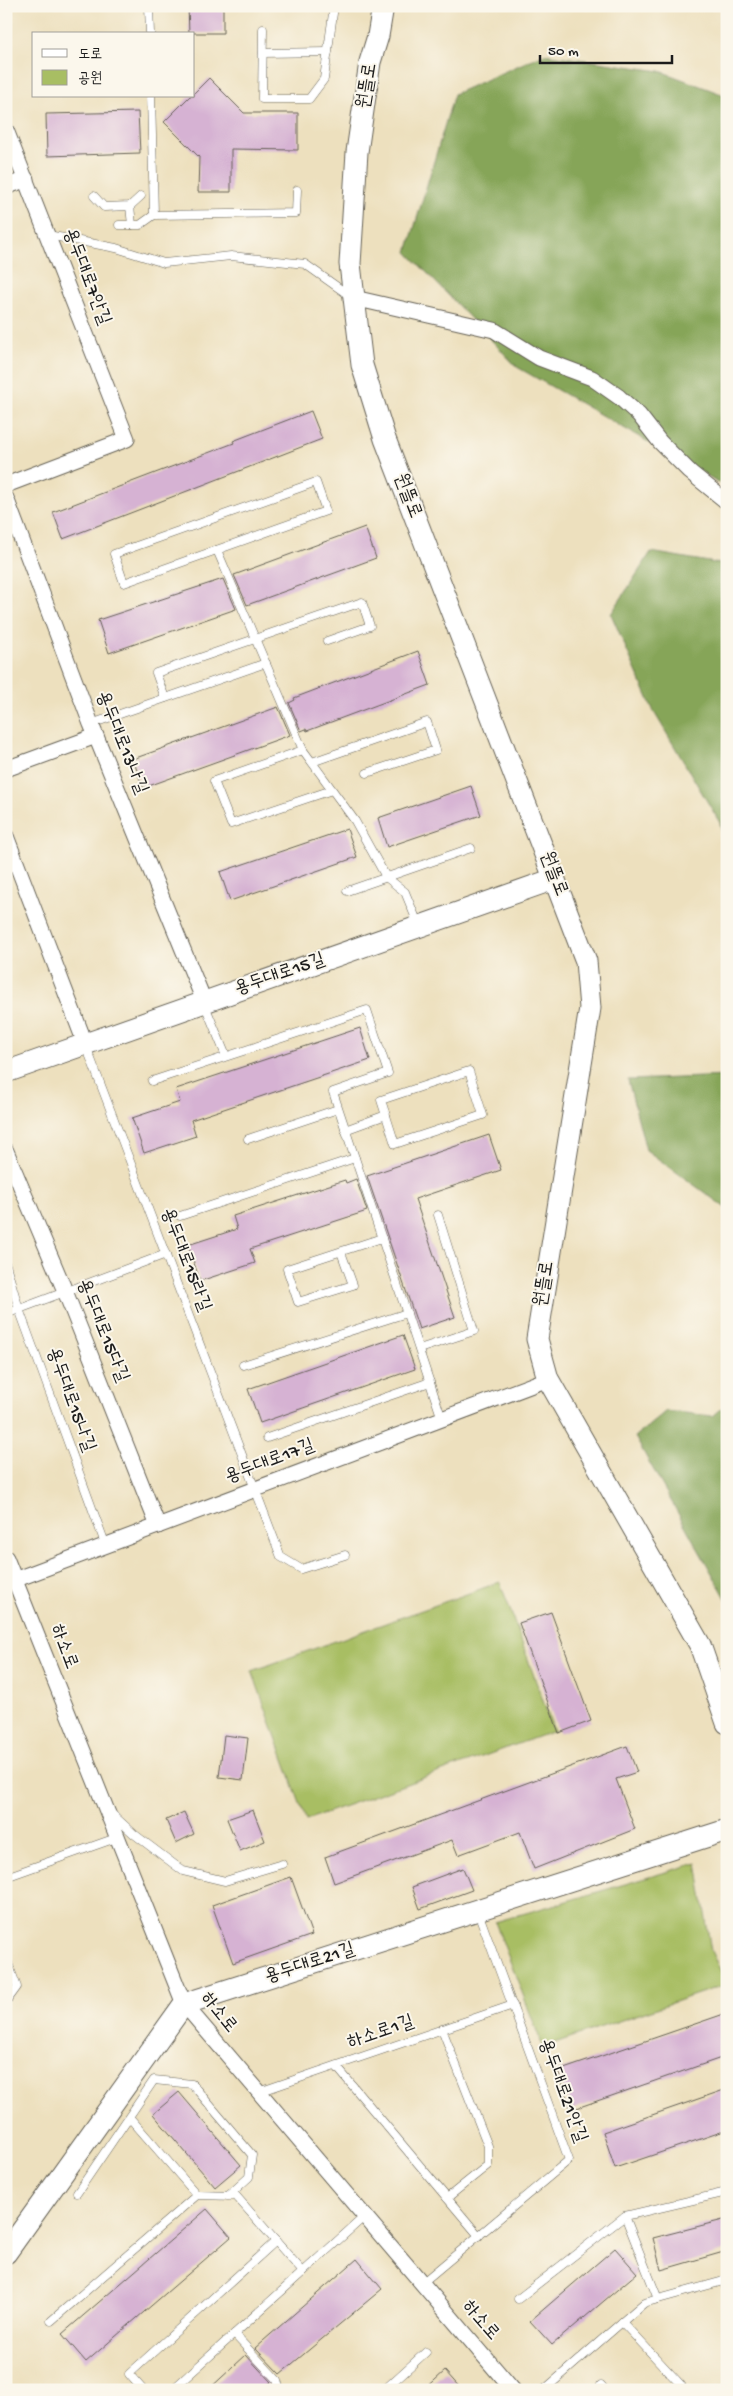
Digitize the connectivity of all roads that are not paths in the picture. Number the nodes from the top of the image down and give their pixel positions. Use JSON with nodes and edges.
{"nodes":[{"id":1,"x":149,"y":6,"type":"edge"},
{"id":2,"x":334,"y":6,"type":"edge"},
{"id":3,"x":383,"y":6,"type":"edge"},
{"id":4,"x":262,"y":29,"type":"dead end"},
{"id":5,"x":150,"y":32,"type":"edge"},
{"id":6,"x":328,"y":52,"type":"junction"},
{"id":7,"x":262,"y":53,"type":"junction"},
{"id":8,"x":151,"y":98,"type":"edge"},
{"id":9,"x":6,"y":130,"type":"edge"},
{"id":10,"x":26,"y":179,"type":"junction"},
{"id":11,"x":6,"y":187,"type":"edge"},
{"id":12,"x":297,"y":190,"type":"dead end"},
{"id":13,"x":94,"y":196,"type":"dead end"},
{"id":14,"x":141,"y":196,"type":"dead end"},
{"id":15,"x":130,"y":206,"type":"junction"},
{"id":16,"x":154,"y":215,"type":"junction"},
{"id":17,"x":119,"y":225,"type":"dead end"},
{"id":18,"x":132,"y":225,"type":"junction"},
{"id":19,"x":48,"y":235,"type":"junction"},
{"id":20,"x":354,"y":298,"type":"junction"},
{"id":21,"x":6,"y":485,"type":"edge"},
{"id":22,"x":6,"y":498,"type":"edge"},
{"id":23,"x":727,"y":502,"type":"edge"},
{"id":24,"x":217,"y":550,"type":"junction"},
{"id":25,"x":256,"y":639,"type":"junction"},
{"id":26,"x":327,"y":641,"type":"dead end"},
{"id":27,"x":266,"y":664,"type":"junction"},
{"id":28,"x":165,"y":698,"type":"junction"},
{"id":29,"x":94,"y":730,"type":"junction"},
{"id":30,"x":303,"y":750,"type":"junction"},
{"id":31,"x":312,"y":762,"type":"junction"},
{"id":32,"x":6,"y":769,"type":"edge"},
{"id":33,"x":367,"y":773,"type":"dead end"},
{"id":34,"x":332,"y":790,"type":"junction"},
{"id":35,"x":6,"y":836,"type":"edge"},
{"id":36,"x":471,"y":848,"type":"dead end"},
{"id":37,"x":386,"y":877,"type":"junction"},
{"id":38,"x":554,"y":879,"type":"junction"},
{"id":39,"x":347,"y":890,"type":"dead end"},
{"id":40,"x":419,"y":926,"type":"junction"},
{"id":41,"x":204,"y":1001,"type":"junction"},
{"id":42,"x":85,"y":1043,"type":"junction"},
{"id":43,"x":226,"y":1056,"type":"junction"},
{"id":44,"x":6,"y":1072,"type":"edge"},
{"id":45,"x":152,"y":1081,"type":"dead end"},
{"id":46,"x":338,"y":1109,"type":"junction"},
{"id":47,"x":386,"y":1116,"type":"junction"},
{"id":48,"x":345,"y":1130,"type":"junction"},
{"id":49,"x":248,"y":1139,"type":"dead end"},
{"id":50,"x":6,"y":1151,"type":"edge"},
{"id":51,"x":355,"y":1158,"type":"junction"},
{"id":52,"x":438,"y":1215,"type":"dead end"},
{"id":53,"x":180,"y":1216,"type":"dead end"},
{"id":54,"x":382,"y":1238,"type":"junction"},
{"id":55,"x":341,"y":1252,"type":"junction"},
{"id":56,"x":166,"y":1254,"type":"junction"},
{"id":57,"x":6,"y":1266,"type":"edge"},
{"id":58,"x":66,"y":1292,"type":"junction"},
{"id":59,"x":19,"y":1309,"type":"junction"},
{"id":60,"x":407,"y":1313,"type":"junction"},
{"id":61,"x":6,"y":1314,"type":"edge"},
{"id":62,"x":419,"y":1349,"type":"junction"},
{"id":63,"x":243,"y":1365,"type":"dead end"},
{"id":64,"x":548,"y":1379,"type":"junction"},
{"id":65,"x":430,"y":1382,"type":"junction"},
{"id":66,"x":442,"y":1419,"type":"junction"},
{"id":67,"x":267,"y":1438,"type":"dead end"},
{"id":68,"x":256,"y":1489,"type":"junction"},
{"id":69,"x":158,"y":1526,"type":"junction"},
{"id":70,"x":106,"y":1546,"type":"junction"},
{"id":71,"x":345,"y":1554,"type":"dead end"},
{"id":72,"x":6,"y":1558,"type":"edge"},
{"id":73,"x":11,"y":1581,"type":"edge"},
{"id":74,"x":727,"y":1723,"type":"edge"},
{"id":75,"x":104,"y":1807,"type":"junction"},
{"id":76,"x":727,"y":1830,"type":"edge"},
{"id":77,"x":116,"y":1838,"type":"junction"},
{"id":78,"x":282,"y":1864,"type":"dead end"},
{"id":79,"x":6,"y":1878,"type":"edge"},
{"id":80,"x":478,"y":1910,"type":"junction"},
{"id":81,"x":6,"y":1958,"type":"edge"},
{"id":82,"x":6,"y":2002,"type":"edge"},
{"id":83,"x":184,"y":2004,"type":"junction"},
{"id":84,"x":513,"y":2005,"type":"junction"},
{"id":85,"x":442,"y":2029,"type":"junction"},
{"id":86,"x":336,"y":2066,"type":"junction"},
{"id":87,"x":259,"y":2092,"type":"junction"},
{"id":88,"x":130,"y":2118,"type":"junction"},
{"id":89,"x":727,"y":2192,"type":"edge"},
{"id":90,"x":77,"y":2193,"type":"dead end"},
{"id":91,"x":197,"y":2195,"type":"junction"},
{"id":92,"x":228,"y":2196,"type":"junction"},
{"id":93,"x":447,"y":2198,"type":"junction"},
{"id":94,"x":365,"y":2216,"type":"junction"},
{"id":95,"x":625,"y":2216,"type":"junction"},
{"id":96,"x":479,"y":2236,"type":"junction"},
{"id":97,"x":276,"y":2241,"type":"junction"},
{"id":98,"x":6,"y":2253,"type":"edge"},
{"id":99,"x":303,"y":2272,"type":"junction"},
{"id":100,"x":725,"y":2280,"type":"edge"},
{"id":101,"x":422,"y":2283,"type":"junction"},
{"id":102,"x":727,"y":2291,"type":"edge"},
{"id":103,"x":658,"y":2299,"type":"junction"},
{"id":104,"x":518,"y":2300,"type":"dead end"},
{"id":105,"x":51,"y":2321,"type":"dead end"},
{"id":106,"x":622,"y":2322,"type":"junction"},
{"id":107,"x":234,"y":2334,"type":"junction"},
{"id":108,"x":426,"y":2352,"type":"dead end"},
{"id":109,"x":143,"y":2390,"type":"edge"},
{"id":110,"x":172,"y":2390,"type":"edge"},
{"id":111,"x":280,"y":2390,"type":"edge"},
{"id":112,"x":384,"y":2390,"type":"edge"},
{"id":113,"x":513,"y":2390,"type":"edge"},
{"id":114,"x":544,"y":2390,"type":"edge"},
{"id":115,"x":676,"y":2390,"type":"edge"}],
"edges":[{"from":1,"to":5,"type":"lane"},
{"from":2,"to":6,"type":"lane"},
{"from":3,"to":20,"type":"street","name":"원뜰로"},
{"from":4,"to":7,"type":"lane"},
{"from":6,"to":7,"type":"lane"},
{"from":6,"to":7,"type":"lane"},
{"from":8,"to":16,"type":"lane"},
{"from":9,"to":10,"type":"street","name":"용두대로7안길"},
{"from":10,"to":11,"type":"street"},
{"from":10,"to":19,"type":"street","name":"용두대로7안길"},
{"from":12,"to":16,"type":"lane"},
{"from":13,"to":15,"type":"lane"},
{"from":14,"to":15,"type":"lane"},
{"from":15,"to":18,"type":"lane"},
{"from":16,"to":18,"type":"lane"},
{"from":17,"to":18,"type":"lane"},
{"from":19,"to":20,"type":"lane"},
{"from":19,"to":21,"type":"street","name":"용두대로7안길"},
{"from":20,"to":23,"type":"street"},
{"from":20,"to":38,"type":"street","name":"원뜰로"},
{"from":22,"to":29,"type":"street","name":"용두대로13나길"},
{"from":24,"to":24,"type":"lane"},
{"from":24,"to":25,"type":"lane"},
{"from":25,"to":26,"type":"lane"},
{"from":25,"to":27,"type":"lane"},
{"from":25,"to":28,"type":"lane"},
{"from":27,"to":28,"type":"lane"},
{"from":27,"to":30,"type":"lane"},
{"from":28,"to":29,"type":"lane"},
{"from":29,"to":32,"type":"street"},
{"from":29,"to":41,"type":"street","name":"용두대로13나길"},
{"from":30,"to":31,"type":"lane"},
{"from":30,"to":34,"type":"lane"},
{"from":31,"to":33,"type":"lane"},
{"from":31,"to":34,"type":"lane"},
{"from":34,"to":37,"type":"lane"},
{"from":35,"to":42,"type":"street"},
{"from":36,"to":37,"type":"lane"},
{"from":37,"to":39,"type":"lane"},
{"from":37,"to":40,"type":"lane"},
{"from":38,"to":40,"type":"street","name":"용두대로15길"},
{"from":38,"to":64,"type":"street","name":"원뜰로"},
{"from":40,"to":41,"type":"street","name":"용두대로15길"},
{"from":41,"to":42,"type":"street","name":"용두대로15길"},
{"from":41,"to":43,"type":"lane"},
{"from":42,"to":44,"type":"street","name":"용두대로15길"},
{"from":42,"to":56,"type":"lane","name":"용두대로15라길"},
{"from":43,"to":45,"type":"lane"},
{"from":43,"to":46,"type":"lane"},
{"from":46,"to":48,"type":"lane"},
{"from":46,"to":49,"type":"lane"},
{"from":47,"to":47,"type":"lane"},
{"from":47,"to":48,"type":"lane"},
{"from":48,"to":51,"type":"lane"},
{"from":50,"to":58,"type":"street","name":"용두대로15다길"},
{"from":51,"to":53,"type":"lane"},
{"from":51,"to":54,"type":"lane"},
{"from":52,"to":62,"type":"lane"},
{"from":54,"to":55,"type":"lane"},
{"from":54,"to":60,"type":"lane"},
{"from":55,"to":55,"type":"lane"},
{"from":56,"to":58,"type":"lane"},
{"from":56,"to":68,"type":"lane","name":"용두대로15라길"},
{"from":57,"to":59,"type":"lane","name":"용두대로15나길"},
{"from":58,"to":59,"type":"lane"},
{"from":58,"to":69,"type":"street","name":"용두대로15다길"},
{"from":59,"to":61,"type":"lane"},
{"from":59,"to":70,"type":"lane","name":"용두대로15나길"},
{"from":60,"to":62,"type":"lane"},
{"from":60,"to":63,"type":"lane"},
{"from":62,"to":65,"type":"lane"},
{"from":64,"to":66,"type":"street","name":"용두대로17길"},
{"from":64,"to":74,"type":"street","name":"원뜰로"},
{"from":65,"to":66,"type":"lane"},
{"from":65,"to":67,"type":"lane"},
{"from":66,"to":68,"type":"street","name":"용두대로17길"},
{"from":68,"to":69,"type":"street","name":"용두대로17길"},
{"from":68,"to":71,"type":"lane","name":"용두대로15라길"},
{"from":69,"to":70,"type":"street","name":"용두대로17길"},
{"from":70,"to":73,"type":"street","name":"용두대로17길"},
{"from":72,"to":73,"type":"street","name":"하소로"},
{"from":73,"to":75,"type":"street","name":"하소로"},
{"from":75,"to":77,"type":"street","name":"하소로"},
{"from":75,"to":78,"type":"lane"},
{"from":76,"to":80,"type":"street","name":"용두대로21길"},
{"from":77,"to":79,"type":"lane"},
{"from":77,"to":83,"type":"street","name":"하소로"},
{"from":80,"to":83,"type":"street","name":"용두대로21길"},
{"from":80,"to":84,"type":"lane","name":"용두대로21안길"},
{"from":81,"to":82,"type":"lane"},
{"from":83,"to":87,"type":"street","name":"하소로"},
{"from":83,"to":98,"type":"street"},
{"from":84,"to":85,"type":"lane","name":"하소로1길"},
{"from":84,"to":96,"type":"lane","name":"용두대로21안길"},
{"from":85,"to":86,"type":"lane","name":"하소로1길"},
{"from":85,"to":93,"type":"lane"},
{"from":86,"to":87,"type":"lane","name":"하소로1길"},
{"from":86,"to":93,"type":"lane"},
{"from":87,"to":94,"type":"street","name":"하소로"},
{"from":88,"to":90,"type":"lane"},
{"from":88,"to":91,"type":"lane"},
{"from":88,"to":92,"type":"lane"},
{"from":89,"to":95,"type":"lane"},
{"from":91,"to":92,"type":"lane"},
{"from":91,"to":105,"type":"lane"},
{"from":92,"to":97,"type":"lane"},
{"from":93,"to":96,"type":"lane"},
{"from":94,"to":99,"type":"lane"},
{"from":94,"to":101,"type":"street","name":"하소로"},
{"from":95,"to":103,"type":"lane"},
{"from":95,"to":104,"type":"lane"},
{"from":96,"to":101,"type":"lane","name":"용두대로21안길"},
{"from":97,"to":99,"type":"lane"},
{"from":97,"to":109,"type":"lane"},
{"from":99,"to":107,"type":"lane"},
{"from":100,"to":102,"type":"lane"},
{"from":100,"to":103,"type":"lane"},
{"from":101,"to":113,"type":"street","name":"하소로"},
{"from":103,"to":106,"type":"lane"},
{"from":106,"to":114,"type":"lane"},
{"from":106,"to":115,"type":"lane"},
{"from":107,"to":110,"type":"lane"},
{"from":107,"to":111,"type":"lane"},
{"from":108,"to":112,"type":"lane"}]}
